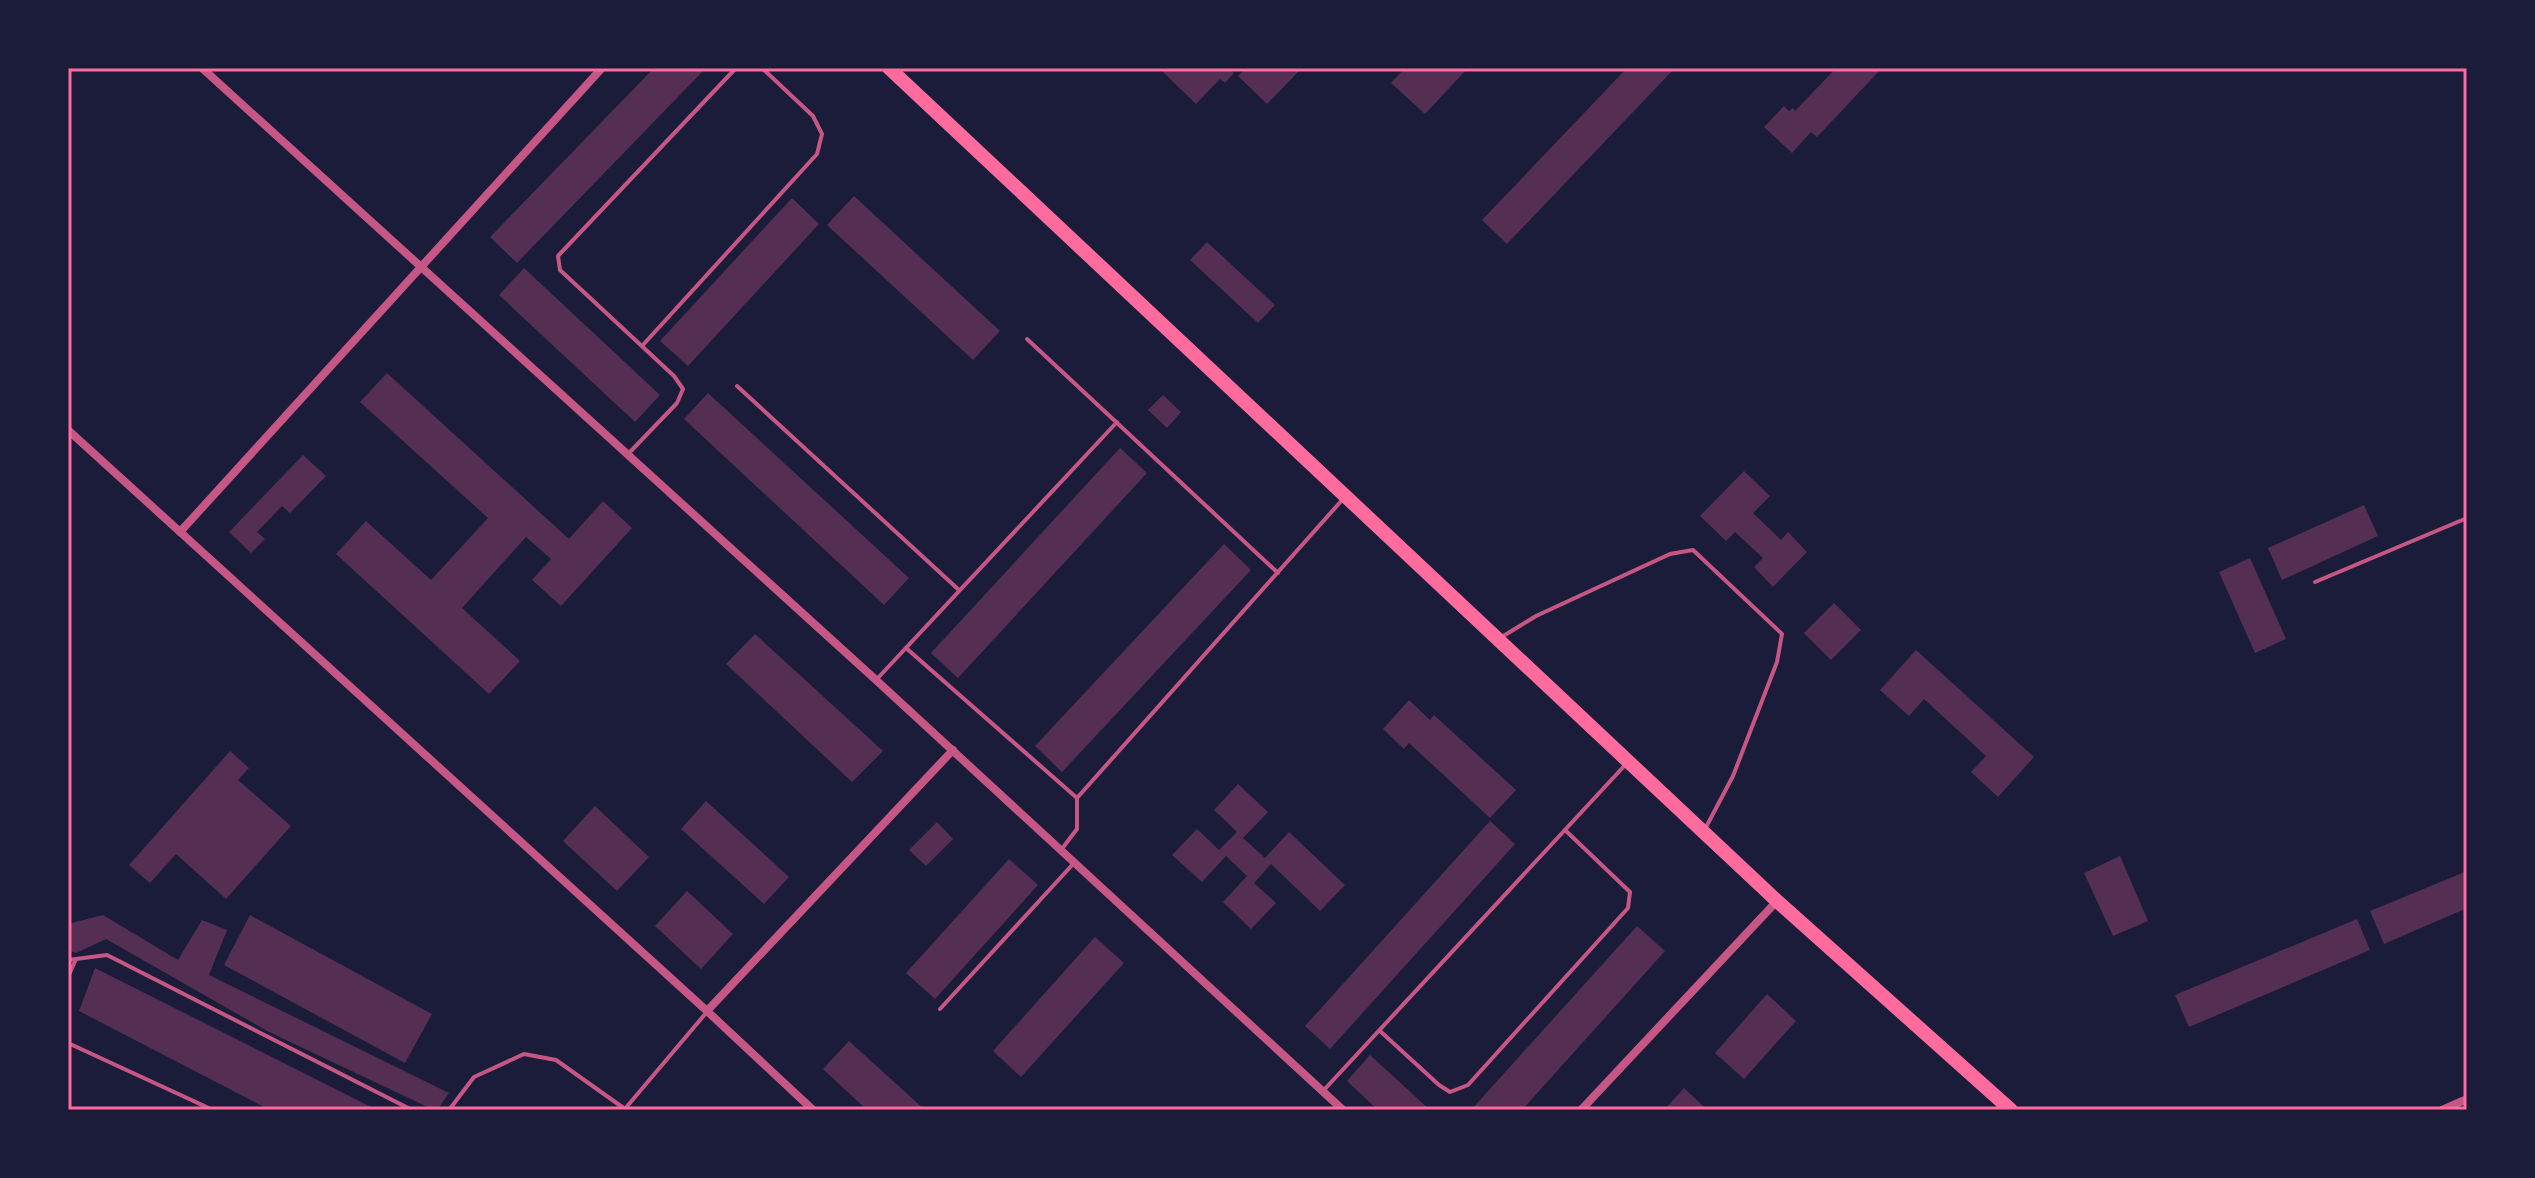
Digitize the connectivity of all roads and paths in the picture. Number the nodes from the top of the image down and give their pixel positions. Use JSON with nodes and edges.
{"nodes":[{"id":1,"x":202,"y":68,"type":"edge"},
{"id":2,"x":602,"y":68,"type":"edge"},
{"id":3,"x":736,"y":68,"type":"edge"},
{"id":4,"x":762,"y":68,"type":"edge"},
{"id":5,"x":889,"y":68,"type":"edge"},
{"id":6,"x":421,"y":268,"type":"junction"},
{"id":7,"x":1027,"y":339,"type":"dead end"},
{"id":8,"x":642,"y":346,"type":"junction"},
{"id":9,"x":737,"y":386,"type":"dead end"},
{"id":10,"x":1117,"y":422,"type":"junction"},
{"id":11,"x":68,"y":430,"type":"edge"},
{"id":12,"x":627,"y":455,"type":"junction"},
{"id":13,"x":1345,"y":497,"type":"junction"},
{"id":14,"x":2467,"y":518,"type":"edge"},
{"id":15,"x":180,"y":532,"type":"junction"},
{"id":16,"x":1278,"y":573,"type":"junction"},
{"id":17,"x":2315,"y":582,"type":"dead end"},
{"id":18,"x":960,"y":590,"type":"junction"},
{"id":19,"x":1498,"y":639,"type":"junction"},
{"id":20,"x":906,"y":648,"type":"junction"},
{"id":21,"x":876,"y":680,"type":"junction"},
{"id":22,"x":953,"y":750,"type":"junction"},
{"id":23,"x":1629,"y":762,"type":"junction"},
{"id":24,"x":1077,"y":798,"type":"junction"},
{"id":25,"x":1565,"y":830,"type":"junction"},
{"id":26,"x":1704,"y":832,"type":"junction"},
{"id":27,"x":1060,"y":851,"type":"junction"},
{"id":28,"x":1074,"y":863,"type":"junction"},
{"id":29,"x":1777,"y":901,"type":"junction"},
{"id":30,"x":76,"y":959,"type":"junction"},
{"id":31,"x":68,"y":960,"type":"edge"},
{"id":32,"x":68,"y":977,"type":"edge"},
{"id":33,"x":940,"y":1009,"type":"dead end"},
{"id":34,"x":707,"y":1011,"type":"junction"},
{"id":35,"x":1380,"y":1031,"type":"junction"},
{"id":36,"x":68,"y":1043,"type":"edge"},
{"id":37,"x":1323,"y":1091,"type":"junction"},
{"id":38,"x":2467,"y":1099,"type":"edge"},
{"id":39,"x":625,"y":1109,"type":"edge"},
{"id":40,"x":213,"y":1110,"type":"edge"},
{"id":41,"x":412,"y":1110,"type":"edge"},
{"id":42,"x":449,"y":1110,"type":"edge"},
{"id":43,"x":813,"y":1110,"type":"edge"},
{"id":44,"x":1343,"y":1110,"type":"edge"},
{"id":45,"x":1581,"y":1110,"type":"edge"},
{"id":46,"x":2011,"y":1110,"type":"edge"},
{"id":47,"x":2442,"y":1110,"type":"edge"}],
"edges":[{"from":1,"to":6,"type":"street"},
{"from":2,"to":6,"type":"street"},
{"from":3,"to":8,"type":"lane"},
{"from":4,"to":8,"type":"lane"},
{"from":5,"to":13,"type":"main road"},
{"from":6,"to":12,"type":"street"},
{"from":6,"to":15,"type":"street"},
{"from":7,"to":10,"type":"lane"},
{"from":8,"to":12,"type":"lane"},
{"from":9,"to":18,"type":"lane"},
{"from":10,"to":16,"type":"lane"},
{"from":10,"to":18,"type":"lane"},
{"from":11,"to":15,"type":"street"},
{"from":12,"to":21,"type":"street"},
{"from":13,"to":16,"type":"lane"},
{"from":13,"to":19,"type":"main road"},
{"from":14,"to":17,"type":"lane"},
{"from":15,"to":34,"type":"street"},
{"from":16,"to":24,"type":"lane"},
{"from":18,"to":20,"type":"lane"},
{"from":19,"to":23,"type":"main road"},
{"from":19,"to":26,"type":"lane"},
{"from":20,"to":21,"type":"lane"},
{"from":20,"to":24,"type":"lane"},
{"from":21,"to":22,"type":"street"},
{"from":22,"to":27,"type":"street"},
{"from":22,"to":34,"type":"street"},
{"from":23,"to":25,"type":"lane"},
{"from":23,"to":26,"type":"main road"},
{"from":24,"to":27,"type":"lane"},
{"from":25,"to":35,"type":"lane"},
{"from":25,"to":35,"type":"lane"},
{"from":26,"to":29,"type":"main road"},
{"from":27,"to":28,"type":"street"},
{"from":28,"to":33,"type":"lane"},
{"from":28,"to":37,"type":"street"},
{"from":29,"to":45,"type":"street"},
{"from":29,"to":46,"type":"main road"},
{"from":30,"to":31,"type":"lane"},
{"from":30,"to":32,"type":"lane"},
{"from":30,"to":41,"type":"lane"},
{"from":34,"to":39,"type":"lane"},
{"from":34,"to":43,"type":"street"},
{"from":35,"to":37,"type":"lane"},
{"from":36,"to":40,"type":"lane"},
{"from":37,"to":44,"type":"street"},
{"from":38,"to":47,"type":"street"},
{"from":39,"to":42,"type":"lane"}]}
